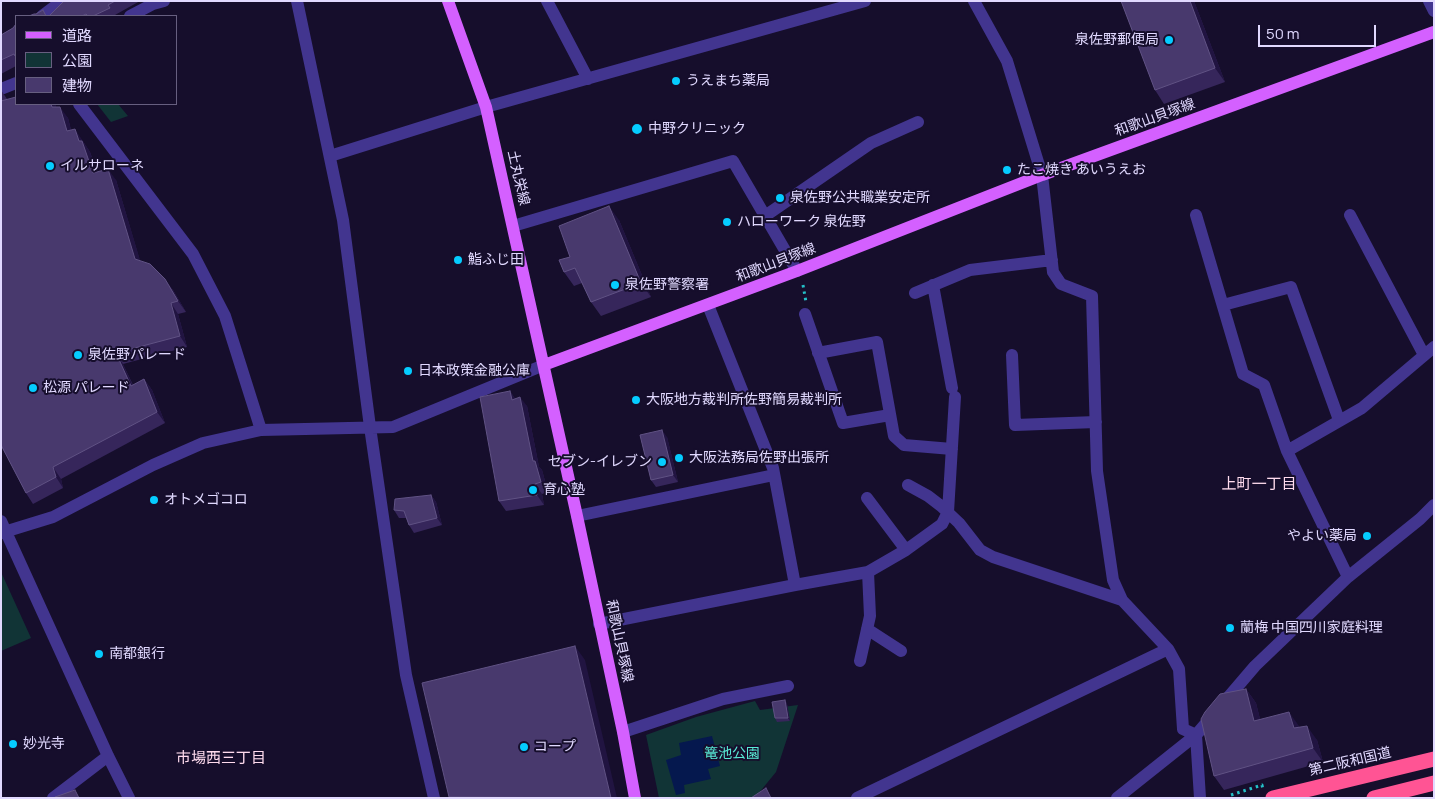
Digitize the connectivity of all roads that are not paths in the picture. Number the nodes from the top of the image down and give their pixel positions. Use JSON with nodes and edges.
{"nodes":[{"id":1,"x":62,"y":1,"type":"edge"},
{"id":2,"x":164,"y":1,"type":"edge"},
{"id":3,"x":297,"y":1,"type":"edge"},
{"id":4,"x":448,"y":1,"type":"edge"},
{"id":5,"x":547,"y":1,"type":"edge"},
{"id":6,"x":865,"y":1,"type":"edge"},
{"id":7,"x":974,"y":1,"type":"edge"},
{"id":8,"x":1429,"y":1,"type":"edge"},
{"id":9,"x":1434,"y":11,"type":"edge"},
{"id":10,"x":43,"y":15,"type":"edge"},
{"id":11,"x":132,"y":15,"type":"edge"},
{"id":12,"x":1434,"y":32,"type":"edge"},
{"id":13,"x":588,"y":79,"type":"junction"},
{"id":14,"x":15,"y":83,"type":"edge"},
{"id":15,"x":1,"y":89,"type":"edge"},
{"id":16,"x":80,"y":105,"type":"edge"},
{"id":17,"x":486,"y":107,"type":"junction"},
{"id":18,"x":918,"y":122,"type":"dead end"},
{"id":19,"x":330,"y":156,"type":"junction"},
{"id":20,"x":1042,"y":175,"type":"junction"},
{"id":21,"x":1196,"y":215,"type":"dead end"},
{"id":22,"x":1350,"y":215,"type":"dead end"},
{"id":23,"x":765,"y":216,"type":"junction"},
{"id":24,"x":513,"y":226,"type":"junction"},
{"id":25,"x":1052,"y":260,"type":"junction"},
{"id":26,"x":797,"y":271,"type":"junction"},
{"id":27,"x":933,"y":285,"type":"junction"},
{"id":28,"x":915,"y":293,"type":"dead end"},
{"id":29,"x":708,"y":305,"type":"junction"},
{"id":30,"x":1223,"y":305,"type":"junction"},
{"id":31,"x":805,"y":314,"type":"dead end"},
{"id":32,"x":1429,"y":351,"type":"edge"},
{"id":33,"x":818,"y":353,"type":"junction"},
{"id":34,"x":1012,"y":354,"type":"dead end"},
{"id":35,"x":544,"y":365,"type":"junction"},
{"id":36,"x":890,"y":415,"type":"junction"},
{"id":37,"x":1339,"y":420,"type":"junction"},
{"id":38,"x":1096,"y":422,"type":"junction"},
{"id":39,"x":370,"y":427,"type":"junction"},
{"id":40,"x":262,"y":430,"type":"junction"},
{"id":41,"x":952,"y":449,"type":"junction"},
{"id":42,"x":1287,"y":451,"type":"junction"},
{"id":43,"x":774,"y":475,"type":"junction"},
{"id":44,"x":908,"y":484,"type":"dead end"},
{"id":45,"x":867,"y":498,"type":"dead end"},
{"id":46,"x":1434,"y":506,"type":"edge"},
{"id":47,"x":948,"y":512,"type":"junction"},
{"id":48,"x":577,"y":516,"type":"junction"},
{"id":49,"x":3,"y":529,"type":"edge"},
{"id":50,"x":906,"y":550,"type":"junction"},
{"id":51,"x":868,"y":572,"type":"junction"},
{"id":52,"x":1348,"y":577,"type":"junction"},
{"id":53,"x":794,"y":585,"type":"junction"},
{"id":54,"x":1122,"y":600,"type":"junction"},
{"id":55,"x":599,"y":624,"type":"junction"},
{"id":56,"x":867,"y":629,"type":"junction"},
{"id":57,"x":1168,"y":649,"type":"junction"},
{"id":58,"x":901,"y":651,"type":"dead end"},
{"id":59,"x":860,"y":661,"type":"dead end"},
{"id":60,"x":788,"y":686,"type":"dead end"},
{"id":61,"x":623,"y":732,"type":"junction"},
{"id":62,"x":1196,"y":735,"type":"junction"},
{"id":63,"x":108,"y":756,"type":"junction"},
{"id":64,"x":1434,"y":759,"type":"edge"},
{"id":65,"x":1434,"y":783,"type":"edge"},
{"id":66,"x":53,"y":798,"type":"edge"},
{"id":67,"x":129,"y":798,"type":"edge"},
{"id":68,"x":434,"y":798,"type":"edge"},
{"id":69,"x":635,"y":798,"type":"edge"},
{"id":70,"x":857,"y":798,"type":"edge"},
{"id":71,"x":1117,"y":798,"type":"edge"},
{"id":72,"x":1200,"y":798,"type":"edge"},
{"id":73,"x":1274,"y":798,"type":"edge"},
{"id":74,"x":1374,"y":798,"type":"edge"}],
"edges":[{"from":1,"to":10,"type":"street"},
{"from":2,"to":11,"type":"street"},
{"from":3,"to":19,"type":"street"},
{"from":4,"to":17,"type":"main road","name":"土丸栄線"},
{"from":5,"to":13,"type":"street"},
{"from":6,"to":13,"type":"street"},
{"from":7,"to":20,"type":"street"},
{"from":8,"to":9,"type":"street"},
{"from":12,"to":20,"type":"main road","name":"和歌山貝塚線"},
{"from":13,"to":17,"type":"street"},
{"from":14,"to":15,"type":"street"},
{"from":16,"to":40,"type":"street"},
{"from":17,"to":19,"type":"street"},
{"from":17,"to":24,"type":"main road","name":"土丸栄線"},
{"from":18,"to":23,"type":"street"},
{"from":19,"to":39,"type":"street"},
{"from":20,"to":25,"type":"street"},
{"from":20,"to":26,"type":"main road","name":"和歌山貝塚線"},
{"from":21,"to":30,"type":"street"},
{"from":22,"to":32,"type":"street"},
{"from":23,"to":24,"type":"street"},
{"from":23,"to":26,"type":"street"},
{"from":24,"to":35,"type":"main road","name":"土丸栄線"},
{"from":25,"to":27,"type":"street"},
{"from":25,"to":38,"type":"street"},
{"from":26,"to":29,"type":"main road","name":"和歌山貝塚線"},
{"from":27,"to":28,"type":"street"},
{"from":27,"to":41,"type":"street"},
{"from":29,"to":35,"type":"main road","name":"和歌山貝塚線"},
{"from":29,"to":43,"type":"street"},
{"from":30,"to":37,"type":"street"},
{"from":30,"to":42,"type":"street"},
{"from":31,"to":33,"type":"street"},
{"from":32,"to":37,"type":"street"},
{"from":33,"to":36,"type":"street"},
{"from":33,"to":36,"type":"street"},
{"from":34,"to":38,"type":"street"},
{"from":35,"to":39,"type":"street"},
{"from":35,"to":48,"type":"main road","name":"和歌山貝塚線"},
{"from":36,"to":41,"type":"street"},
{"from":37,"to":42,"type":"street"},
{"from":38,"to":54,"type":"street"},
{"from":39,"to":40,"type":"street"},
{"from":39,"to":68,"type":"street"},
{"from":40,"to":49,"type":"street"},
{"from":41,"to":47,"type":"street"},
{"from":42,"to":52,"type":"street"},
{"from":43,"to":48,"type":"street"},
{"from":43,"to":53,"type":"street"},
{"from":44,"to":47,"type":"street"},
{"from":45,"to":50,"type":"street"},
{"from":46,"to":52,"type":"street"},
{"from":47,"to":50,"type":"street"},
{"from":47,"to":54,"type":"street"},
{"from":48,"to":55,"type":"main road","name":"和歌山貝塚線"},
{"from":49,"to":63,"type":"street"},
{"from":50,"to":51,"type":"street"},
{"from":51,"to":53,"type":"street"},
{"from":51,"to":56,"type":"street"},
{"from":52,"to":62,"type":"street"},
{"from":53,"to":55,"type":"street"},
{"from":54,"to":57,"type":"street"},
{"from":55,"to":61,"type":"main road","name":"和歌山貝塚線"},
{"from":56,"to":58,"type":"street"},
{"from":56,"to":59,"type":"street"},
{"from":57,"to":62,"type":"street"},
{"from":57,"to":70,"type":"street"},
{"from":60,"to":61,"type":"street"},
{"from":61,"to":69,"type":"main road","name":"和歌山貝塚線"},
{"from":62,"to":71,"type":"street"},
{"from":62,"to":72,"type":"street"},
{"from":63,"to":66,"type":"street"},
{"from":63,"to":67,"type":"street"},
{"from":64,"to":73,"type":"highway","name":"第二阪和国道"},
{"from":65,"to":74,"type":"highway"}]}
